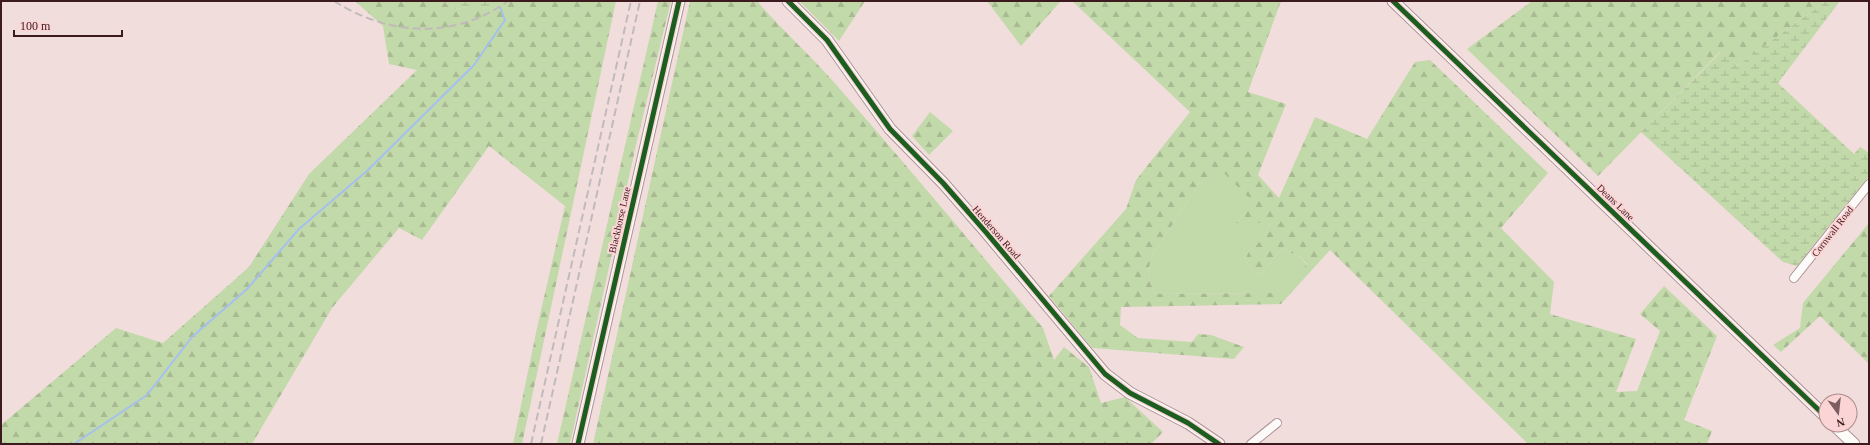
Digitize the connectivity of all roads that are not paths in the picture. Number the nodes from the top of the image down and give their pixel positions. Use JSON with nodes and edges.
{"nodes":[{"id":1,"x":679,"y":1,"type":"edge"},
{"id":2,"x":788,"y":1,"type":"edge"},
{"id":3,"x":1393,"y":1,"type":"edge"},
{"id":4,"x":1869,"y":184,"type":"edge"},
{"id":5,"x":1794,"y":278,"type":"dead end"},
{"id":6,"x":1818,"y":409,"type":"edge"},
{"id":7,"x":1277,"y":423,"type":"dead end"},
{"id":8,"x":1842,"y":433,"type":"edge"},
{"id":9,"x":578,"y":444,"type":"edge"},
{"id":10,"x":1219,"y":444,"type":"edge"},
{"id":11,"x":1252,"y":444,"type":"edge"},
{"id":12,"x":1854,"y":444,"type":"edge"}],
"edges":[{"from":1,"to":9,"type":"street","name":"Blackhorse Lane"},
{"from":2,"to":10,"type":"street","name":"Henderson Road"},
{"from":3,"to":6,"type":"street","name":"Deans Lane"},
{"from":4,"to":5,"type":"street","name":"Cornwall Road"},
{"from":7,"to":11,"type":"street"},
{"from":8,"to":12,"type":"street"}]}
